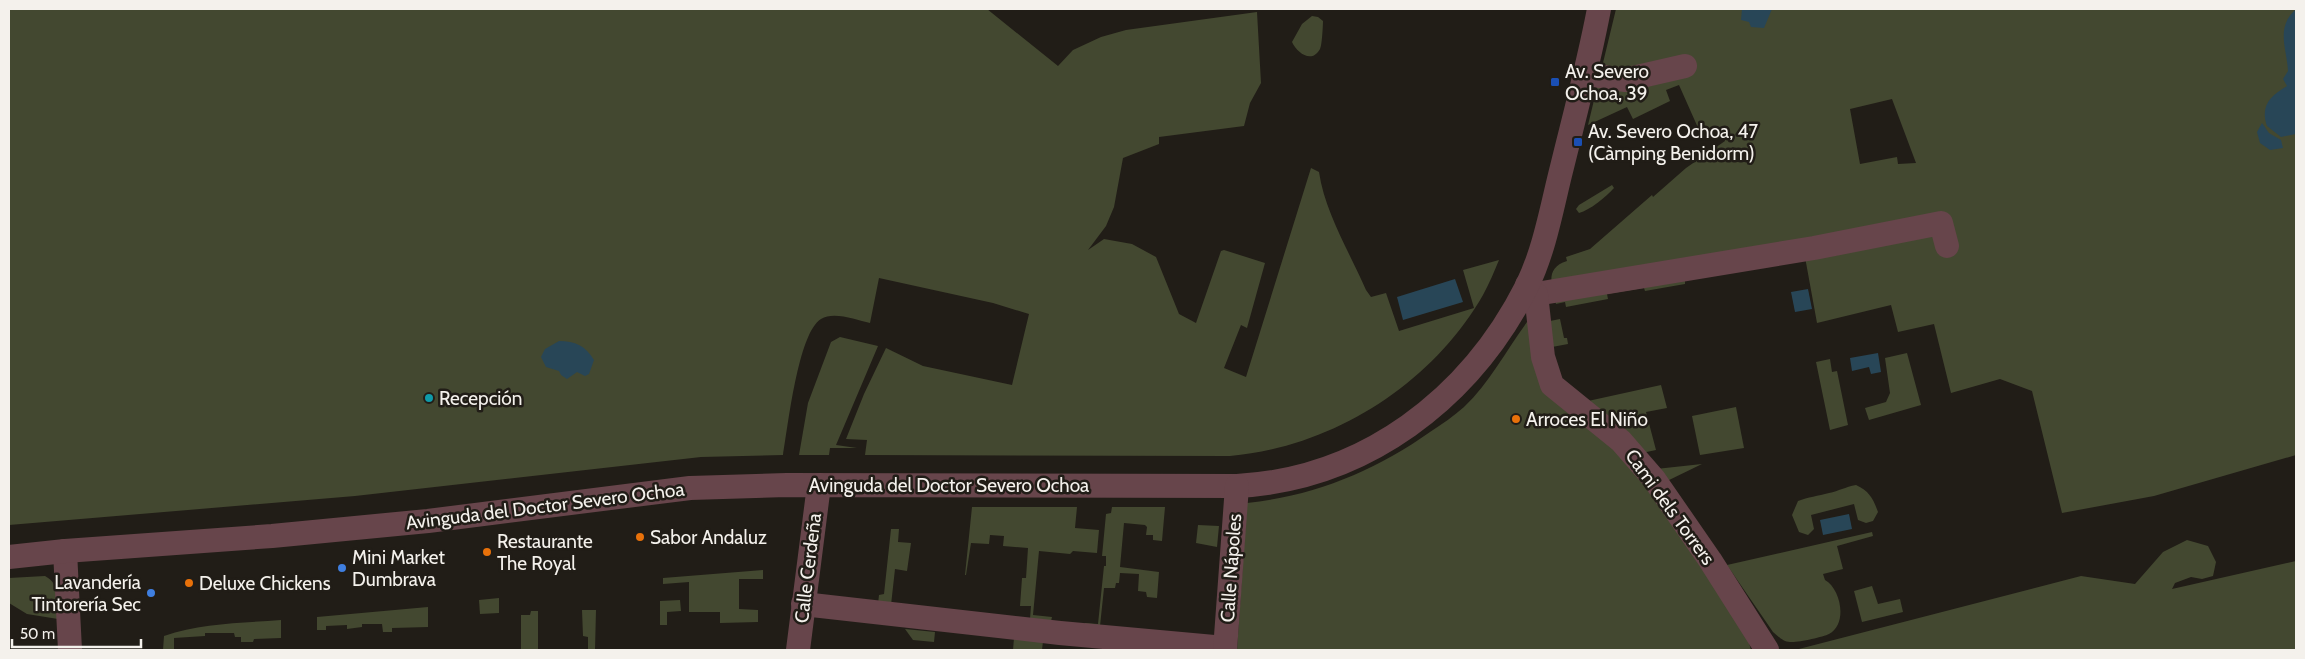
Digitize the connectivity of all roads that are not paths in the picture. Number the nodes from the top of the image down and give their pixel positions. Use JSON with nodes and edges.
{"nodes":[{"id":1,"x":1599,"y":9,"type":"edge"},
{"id":2,"x":1588,"y":66,"type":"junction"},
{"id":3,"x":1686,"y":66,"type":"dead end"},
{"id":4,"x":1947,"y":246,"type":"dead end"},
{"id":5,"x":1532,"y":290,"type":"junction"},
{"id":6,"x":819,"y":485,"type":"junction"},
{"id":7,"x":1237,"y":486,"type":"junction"},
{"id":8,"x":65,"y":550,"type":"junction"},
{"id":9,"x":9,"y":557,"type":"edge"},
{"id":10,"x":803,"y":604,"type":"junction"},
{"id":11,"x":1225,"y":649,"type":"edge"},
{"id":12,"x":70,"y":650,"type":"edge"},
{"id":13,"x":798,"y":650,"type":"edge"},
{"id":14,"x":1768,"y":650,"type":"edge"}],
"edges":[{"from":1,"to":2,"type":"street","name":"Avinguda del Doctor Severo Ochoa"},
{"from":2,"to":3,"type":"street"},
{"from":2,"to":5,"type":"street","name":"Avinguda del Doctor Severo Ochoa"},
{"from":4,"to":5,"type":"street"},
{"from":5,"to":7,"type":"street","name":"Avinguda del Doctor Severo Ochoa"},
{"from":5,"to":14,"type":"street","name":"Cami dels Torrers"},
{"from":6,"to":7,"type":"street","name":"Avinguda del Doctor Severo Ochoa"},
{"from":6,"to":8,"type":"street","name":"Avinguda del Doctor Severo Ochoa"},
{"from":6,"to":10,"type":"street","name":"Calle Cerdeña"},
{"from":7,"to":11,"type":"street","name":"Calle Nápoles"},
{"from":8,"to":9,"type":"street","name":"Avinguda del Doctor Severo Ochoa"},
{"from":8,"to":12,"type":"street"},
{"from":10,"to":11,"type":"street"},
{"from":10,"to":13,"type":"street","name":"Calle Cerdeña"}]}
